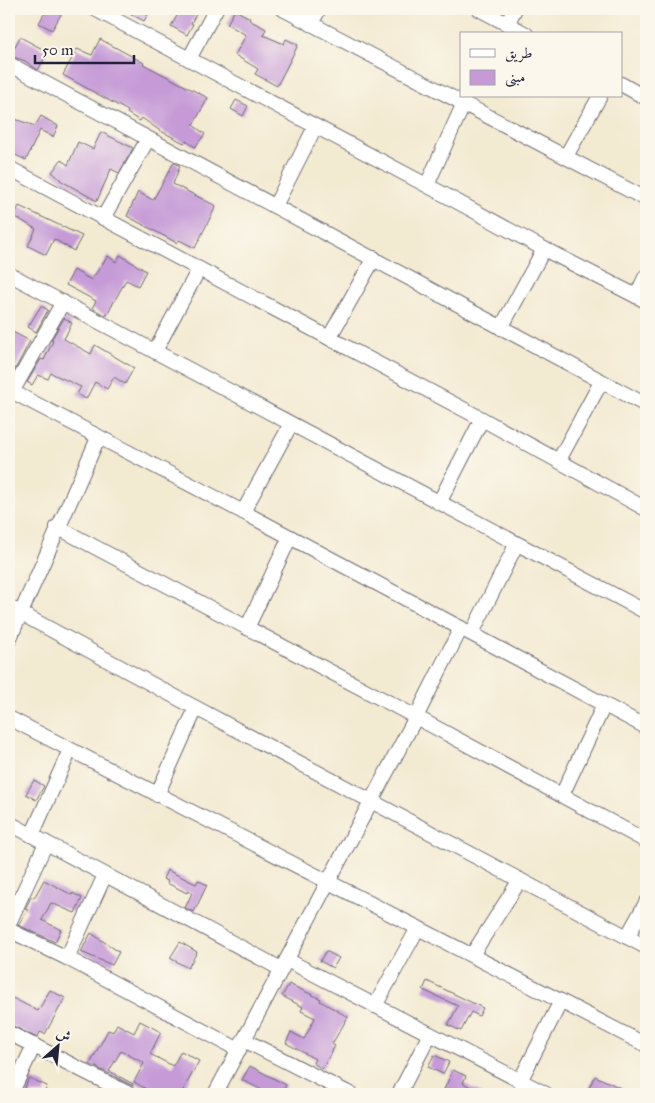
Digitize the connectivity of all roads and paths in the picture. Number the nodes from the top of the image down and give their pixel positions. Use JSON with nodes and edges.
{"nodes":[{"id":1,"x":95,"y":9,"type":"edge"},
{"id":2,"x":216,"y":9,"type":"edge"},
{"id":3,"x":283,"y":9,"type":"edge"},
{"id":4,"x":318,"y":9,"type":"edge"},
{"id":5,"x":479,"y":9,"type":"edge"},
{"id":6,"x":515,"y":9,"type":"edge"},
{"id":7,"x":311,"y":24,"type":"junction"},
{"id":8,"x":507,"y":24,"type":"junction"},
{"id":9,"x":522,"y":32,"type":"edge"},
{"id":10,"x":189,"y":59,"type":"junction"},
{"id":11,"x":9,"y":64,"type":"edge"},
{"id":12,"x":622,"y":84,"type":"edge"},
{"id":13,"x":645,"y":95,"type":"edge"},
{"id":14,"x":599,"y":98,"type":"edge"},
{"id":15,"x":464,"y":103,"type":"junction"},
{"id":16,"x":315,"y":127,"type":"junction"},
{"id":17,"x":148,"y":139,"type":"junction"},
{"id":18,"x":566,"y":156,"type":"junction"},
{"id":19,"x":9,"y":168,"type":"edge"},
{"id":20,"x":426,"y":185,"type":"junction"},
{"id":21,"x":646,"y":199,"type":"edge"},
{"id":22,"x":275,"y":206,"type":"junction"},
{"id":23,"x":103,"y":218,"type":"junction"},
{"id":24,"x":544,"y":249,"type":"junction"},
{"id":25,"x":374,"y":258,"type":"junction"},
{"id":26,"x":199,"y":269,"type":"junction"},
{"id":27,"x":9,"y":274,"type":"edge"},
{"id":28,"x":646,"y":276,"type":"edge"},
{"id":29,"x":641,"y":299,"type":"edge"},
{"id":30,"x":63,"y":302,"type":"junction"},
{"id":31,"x":502,"y":328,"type":"junction"},
{"id":32,"x":329,"y":338,"type":"junction"},
{"id":33,"x":155,"y":351,"type":"junction"},
{"id":34,"x":601,"y":382,"type":"junction"},
{"id":35,"x":10,"y":391,"type":"edge"},
{"id":36,"x":646,"y":405,"type":"edge"},
{"id":37,"x":482,"y":419,"type":"junction"},
{"id":38,"x":291,"y":424,"type":"junction"},
{"id":39,"x":98,"y":438,"type":"junction"},
{"id":40,"x":559,"y":460,"type":"junction"},
{"id":41,"x":438,"y":503,"type":"junction"},
{"id":42,"x":646,"y":508,"type":"edge"},
{"id":43,"x":243,"y":512,"type":"junction"},
{"id":44,"x":57,"y":527,"type":"junction"},
{"id":45,"x":290,"y":537,"type":"junction"},
{"id":46,"x":516,"y":545,"type":"junction"},
{"id":47,"x":645,"y":608,"type":"edge"},
{"id":48,"x":15,"y":610,"type":"edge"},
{"id":49,"x":247,"y":628,"type":"junction"},
{"id":50,"x":466,"y":631,"type":"junction"},
{"id":51,"x":9,"y":640,"type":"edge"},
{"id":52,"x":604,"y":705,"type":"junction"},
{"id":53,"x":196,"y":708,"type":"junction"},
{"id":54,"x":416,"y":717,"type":"junction"},
{"id":55,"x":9,"y":718,"type":"edge"},
{"id":56,"x":646,"y":727,"type":"edge"},
{"id":57,"x":70,"y":750,"type":"junction"},
{"id":58,"x":157,"y":795,"type":"junction"},
{"id":59,"x":562,"y":795,"type":"junction"},
{"id":60,"x":370,"y":801,"type":"junction"},
{"id":61,"x":9,"y":823,"type":"edge"},
{"id":62,"x":32,"y":835,"type":"junction"},
{"id":63,"x":646,"y":841,"type":"edge"},
{"id":64,"x":46,"y":843,"type":"junction"},
{"id":65,"x":105,"y":876,"type":"junction"},
{"id":66,"x":520,"y":880,"type":"junction"},
{"id":67,"x":328,"y":882,"type":"junction"},
{"id":68,"x":646,"y":903,"type":"edge"},
{"id":69,"x":9,"y":923,"type":"edge"},
{"id":70,"x":418,"y":928,"type":"junction"},
{"id":71,"x":9,"y":930,"type":"edge"},
{"id":72,"x":627,"y":937,"type":"junction"},
{"id":73,"x":646,"y":947,"type":"edge"},
{"id":74,"x":472,"y":955,"type":"junction"},
{"id":75,"x":67,"y":958,"type":"junction"},
{"id":76,"x":284,"y":965,"type":"junction"},
{"id":77,"x":561,"y":1001,"type":"junction"},
{"id":78,"x":376,"y":1006,"type":"junction"},
{"id":79,"x":9,"y":1033,"type":"edge"},
{"id":80,"x":430,"y":1034,"type":"junction"},
{"id":81,"x":34,"y":1045,"type":"junction"},
{"id":82,"x":241,"y":1045,"type":"junction"},
{"id":83,"x":646,"y":1046,"type":"edge"},
{"id":84,"x":520,"y":1081,"type":"junction"},
{"id":85,"x":11,"y":1094,"type":"edge"},
{"id":86,"x":129,"y":1094,"type":"edge"},
{"id":87,"x":215,"y":1094,"type":"edge"},
{"id":88,"x":350,"y":1094,"type":"edge"},
{"id":89,"x":399,"y":1094,"type":"edge"},
{"id":90,"x":546,"y":1094,"type":"edge"}],
"edges":[{"from":1,"to":10,"type":"street"},
{"from":2,"to":10,"type":"street"},
{"from":3,"to":7,"type":"street"},
{"from":4,"to":7,"type":"street"},
{"from":5,"to":8,"type":"street"},
{"from":6,"to":8,"type":"street"},
{"from":7,"to":15,"type":"street"},
{"from":8,"to":9,"type":"street"},
{"from":10,"to":16,"type":"street"},
{"from":11,"to":17,"type":"street"},
{"from":12,"to":13,"type":"street"},
{"from":14,"to":18,"type":"street"},
{"from":15,"to":18,"type":"street"},
{"from":15,"to":20,"type":"street"},
{"from":16,"to":20,"type":"street"},
{"from":16,"to":22,"type":"street"},
{"from":17,"to":22,"type":"street"},
{"from":17,"to":23,"type":"street"},
{"from":18,"to":21,"type":"street"},
{"from":19,"to":23,"type":"street"},
{"from":20,"to":24,"type":"street"},
{"from":22,"to":25,"type":"street"},
{"from":23,"to":26,"type":"street"},
{"from":24,"to":29,"type":"street"},
{"from":24,"to":31,"type":"street"},
{"from":25,"to":31,"type":"street"},
{"from":25,"to":32,"type":"street"},
{"from":26,"to":32,"type":"street"},
{"from":26,"to":33,"type":"street"},
{"from":27,"to":30,"type":"street"},
{"from":28,"to":29,"type":"street"},
{"from":30,"to":33,"type":"street"},
{"from":30,"to":35,"type":"street"},
{"from":31,"to":34,"type":"street"},
{"from":32,"to":37,"type":"street"},
{"from":33,"to":38,"type":"street"},
{"from":34,"to":36,"type":"street"},
{"from":34,"to":40,"type":"street"},
{"from":35,"to":39,"type":"street"},
{"from":37,"to":40,"type":"street"},
{"from":37,"to":41,"type":"street"},
{"from":38,"to":41,"type":"street"},
{"from":38,"to":43,"type":"street"},
{"from":39,"to":43,"type":"street"},
{"from":39,"to":44,"type":"street"},
{"from":40,"to":42,"type":"street"},
{"from":41,"to":46,"type":"street"},
{"from":43,"to":45,"type":"street"},
{"from":44,"to":48,"type":"street"},
{"from":44,"to":49,"type":"street"},
{"from":45,"to":49,"type":"street"},
{"from":45,"to":50,"type":"street"},
{"from":46,"to":47,"type":"street"},
{"from":46,"to":50,"type":"street"},
{"from":48,"to":51,"type":"street"},
{"from":48,"to":53,"type":"street"},
{"from":49,"to":54,"type":"street"},
{"from":50,"to":52,"type":"street"},
{"from":50,"to":54,"type":"street"},
{"from":52,"to":56,"type":"street"},
{"from":52,"to":59,"type":"street"},
{"from":53,"to":58,"type":"street"},
{"from":53,"to":60,"type":"street"},
{"from":54,"to":59,"type":"street"},
{"from":54,"to":60,"type":"street"},
{"from":55,"to":57,"type":"street"},
{"from":57,"to":58,"type":"street"},
{"from":57,"to":62,"type":"street"},
{"from":58,"to":67,"type":"street"},
{"from":59,"to":63,"type":"street"},
{"from":60,"to":66,"type":"street"},
{"from":60,"to":67,"type":"street"},
{"from":61,"to":62,"type":"street"},
{"from":62,"to":64,"type":"street"},
{"from":64,"to":65,"type":"street"},
{"from":64,"to":69,"type":"street"},
{"from":65,"to":75,"type":"street"},
{"from":65,"to":76,"type":"street"},
{"from":66,"to":72,"type":"street"},
{"from":66,"to":74,"type":"street"},
{"from":67,"to":70,"type":"street"},
{"from":67,"to":76,"type":"street"},
{"from":68,"to":72,"type":"street"},
{"from":70,"to":74,"type":"street"},
{"from":70,"to":78,"type":"street"},
{"from":71,"to":75,"type":"street"},
{"from":72,"to":73,"type":"street"},
{"from":74,"to":77,"type":"street"},
{"from":75,"to":82,"type":"street"},
{"from":76,"to":78,"type":"street"},
{"from":76,"to":82,"type":"street"},
{"from":77,"to":83,"type":"street"},
{"from":77,"to":84,"type":"street"},
{"from":78,"to":80,"type":"street"},
{"from":79,"to":81,"type":"street"},
{"from":80,"to":84,"type":"street"},
{"from":80,"to":89,"type":"street"},
{"from":81,"to":85,"type":"street"},
{"from":81,"to":86,"type":"street"},
{"from":82,"to":87,"type":"street"},
{"from":82,"to":88,"type":"street"},
{"from":84,"to":90,"type":"street"}]}
